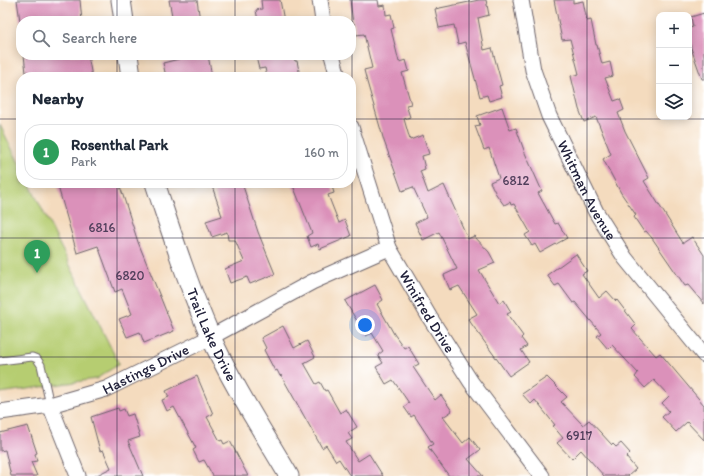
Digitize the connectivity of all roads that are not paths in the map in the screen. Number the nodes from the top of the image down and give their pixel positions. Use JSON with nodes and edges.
{"nodes":[{"id":1,"x":121,"y":0,"type":"edge"},
{"id":2,"x":320,"y":0,"type":"edge"},
{"id":3,"x":521,"y":0,"type":"edge"},
{"id":4,"x":123,"y":16,"type":"edge"},
{"id":5,"x":323,"y":16,"type":"edge"},
{"id":6,"x":129,"y":60,"type":"edge"},
{"id":7,"x":333,"y":60,"type":"edge"},
{"id":8,"x":130,"y":72,"type":"edge"},
{"id":9,"x":337,"y":72,"type":"edge"},
{"id":10,"x":356,"y":143,"type":"edge"},
{"id":11,"x":157,"y":188,"type":"edge"},
{"id":12,"x":389,"y":248,"type":"junction"},
{"id":13,"x":211,"y":337,"type":"junction"},
{"id":14,"x":704,"y":355,"type":"edge"},
{"id":15,"x":0,"y":360,"type":"edge"},
{"id":16,"x":50,"y":405,"type":"junction"},
{"id":17,"x":0,"y":412,"type":"edge"},
{"id":18,"x":78,"y":476,"type":"edge"},
{"id":19,"x":289,"y":476,"type":"edge"},
{"id":20,"x":542,"y":476,"type":"edge"}],
"edges":[{"from":1,"to":4,"type":"street"},
{"from":2,"to":5,"type":"street"},
{"from":3,"to":14,"type":"street","name":"Whitman Avenue"},
{"from":6,"to":8,"type":"street"},
{"from":7,"to":9,"type":"street"},
{"from":10,"to":12,"type":"street","name":"Winifred Drive"},
{"from":11,"to":13,"type":"street","name":"Trail Lake Drive"},
{"from":12,"to":13,"type":"street","name":"Hastings Drive"},
{"from":12,"to":20,"type":"street","name":"Winifred Drive"},
{"from":13,"to":16,"type":"street","name":"Hastings Drive"},
{"from":13,"to":19,"type":"street","name":"Trail Lake Drive"},
{"from":15,"to":16,"type":"lane"},
{"from":16,"to":17,"type":"street","name":"Hastings Drive"},
{"from":16,"to":18,"type":"street"}]}
